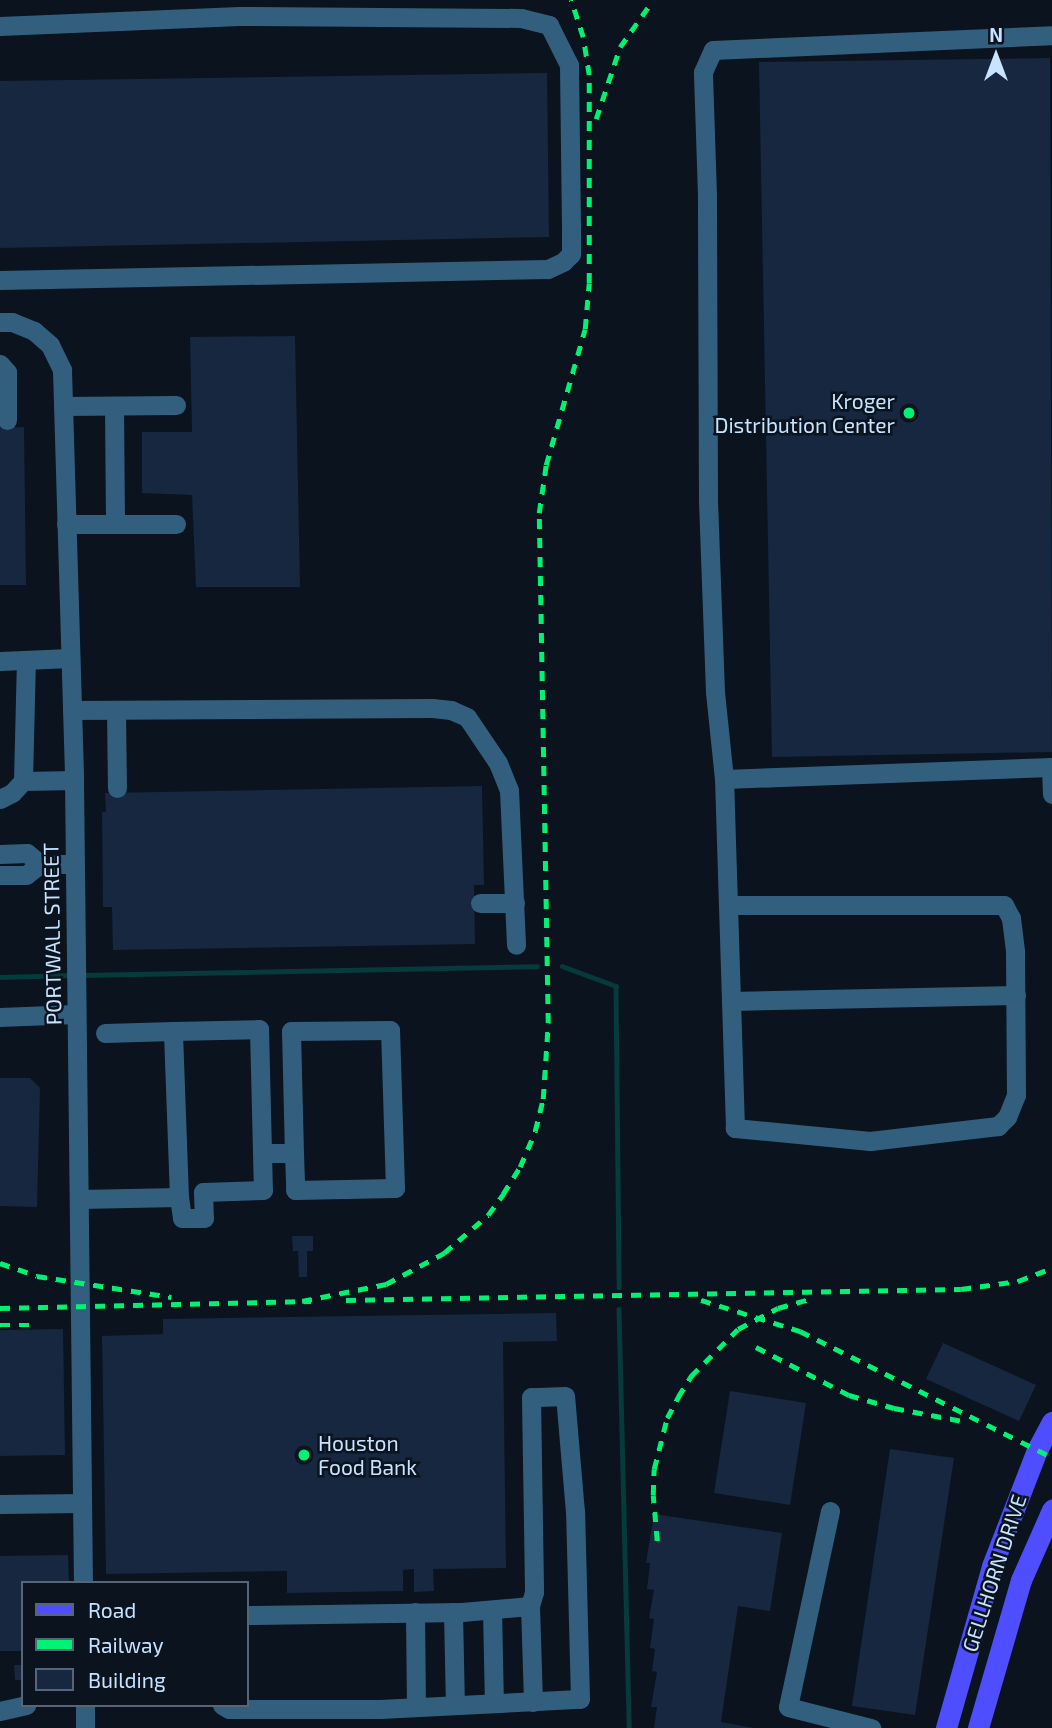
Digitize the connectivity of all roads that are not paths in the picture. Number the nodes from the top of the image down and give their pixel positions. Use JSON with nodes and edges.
{"nodes":[{"id":1,"x":0,"y":26,"type":"edge"},
{"id":2,"x":1052,"y":35,"type":"edge"},
{"id":3,"x":0,"y":280,"type":"edge"},
{"id":4,"x":0,"y":321,"type":"edge"},
{"id":5,"x":0,"y":364,"type":"edge"},
{"id":6,"x":176,"y":405,"type":"dead end"},
{"id":7,"x":63,"y":406,"type":"junction"},
{"id":8,"x":114,"y":406,"type":"junction"},
{"id":9,"x":7,"y":419,"type":"dead end"},
{"id":10,"x":66,"y":523,"type":"junction"},
{"id":11,"x":116,"y":524,"type":"junction"},
{"id":12,"x":176,"y":524,"type":"dead end"},
{"id":13,"x":70,"y":658,"type":"junction"},
{"id":14,"x":26,"y":660,"type":"junction"},
{"id":15,"x":0,"y":661,"type":"edge"},
{"id":16,"x":72,"y":710,"type":"junction"},
{"id":17,"x":116,"y":710,"type":"junction"},
{"id":18,"x":1051,"y":767,"type":"edge"},
{"id":19,"x":724,"y":779,"type":"junction"},
{"id":20,"x":74,"y":780,"type":"junction"},
{"id":21,"x":23,"y":781,"type":"junction"},
{"id":22,"x":117,"y":788,"type":"dead end"},
{"id":23,"x":1052,"y":794,"type":"edge"},
{"id":24,"x":0,"y":799,"type":"edge"},
{"id":25,"x":0,"y":854,"type":"edge"},
{"id":26,"x":40,"y":864,"type":"junction"},
{"id":27,"x":74,"y":864,"type":"junction"},
{"id":28,"x":0,"y":875,"type":"edge"},
{"id":29,"x":480,"y":903,"type":"dead end"},
{"id":30,"x":515,"y":904,"type":"junction"},
{"id":31,"x":728,"y":905,"type":"junction"},
{"id":32,"x":516,"y":945,"type":"dead end"},
{"id":33,"x":1016,"y":995,"type":"junction"},
{"id":34,"x":731,"y":1001,"type":"junction"},
{"id":35,"x":76,"y":1014,"type":"junction"},
{"id":36,"x":0,"y":1017,"type":"edge"},
{"id":37,"x":173,"y":1031,"type":"junction"},
{"id":38,"x":105,"y":1033,"type":"dead end"},
{"id":39,"x":292,"y":1069,"type":"junction"},
{"id":40,"x":260,"y":1070,"type":"junction"},
{"id":41,"x":262,"y":1153,"type":"junction"},
{"id":42,"x":294,"y":1153,"type":"junction"},
{"id":43,"x":179,"y":1197,"type":"junction"},
{"id":44,"x":79,"y":1199,"type":"junction"},
{"id":45,"x":1052,"y":1422,"type":"edge"},
{"id":46,"x":82,"y":1503,"type":"junction"},
{"id":47,"x":0,"y":1504,"type":"edge"},
{"id":48,"x":1052,"y":1510,"type":"edge"},
{"id":49,"x":830,"y":1511,"type":"dead end"},
{"id":50,"x":992,"y":1566,"type":"junction"},
{"id":51,"x":1021,"y":1580,"type":"junction"},
{"id":52,"x":83,"y":1581,"type":"edge"},
{"id":53,"x":530,"y":1606,"type":"junction"},
{"id":54,"x":492,"y":1610,"type":"junction"},
{"id":55,"x":415,"y":1612,"type":"junction"},
{"id":56,"x":453,"y":1612,"type":"junction"},
{"id":57,"x":248,"y":1615,"type":"edge"},
{"id":58,"x":533,"y":1702,"type":"junction"},
{"id":59,"x":494,"y":1703,"type":"junction"},
{"id":60,"x":454,"y":1705,"type":"junction"},
{"id":61,"x":21,"y":1706,"type":"edge"},
{"id":62,"x":85,"y":1707,"type":"edge"},
{"id":63,"x":226,"y":1707,"type":"edge"},
{"id":64,"x":416,"y":1707,"type":"junction"},
{"id":65,"x":0,"y":1711,"type":"edge"},
{"id":66,"x":85,"y":1728,"type":"edge"},
{"id":67,"x":871,"y":1728,"type":"edge"},
{"id":68,"x":946,"y":1728,"type":"edge"},
{"id":69,"x":978,"y":1728,"type":"edge"}],
"edges":[{"from":1,"to":3,"type":"street"},
{"from":2,"to":19,"type":"street"},
{"from":4,"to":7,"type":"street","name":"PORTWALL STREET"},
{"from":5,"to":9,"type":"street"},
{"from":6,"to":8,"type":"street"},
{"from":7,"to":8,"type":"street"},
{"from":7,"to":10,"type":"street","name":"PORTWALL STREET"},
{"from":8,"to":11,"type":"street"},
{"from":10,"to":11,"type":"street"},
{"from":10,"to":13,"type":"street","name":"PORTWALL STREET"},
{"from":11,"to":12,"type":"street"},
{"from":13,"to":14,"type":"street"},
{"from":13,"to":16,"type":"street","name":"PORTWALL STREET"},
{"from":14,"to":15,"type":"street"},
{"from":14,"to":21,"type":"street"},
{"from":16,"to":17,"type":"street"},
{"from":16,"to":20,"type":"street","name":"PORTWALL STREET"},
{"from":17,"to":22,"type":"street"},
{"from":17,"to":30,"type":"street"},
{"from":18,"to":19,"type":"street"},
{"from":18,"to":23,"type":"street"},
{"from":19,"to":31,"type":"street"},
{"from":20,"to":21,"type":"street"},
{"from":20,"to":27,"type":"street","name":"PORTWALL STREET"},
{"from":21,"to":24,"type":"street"},
{"from":25,"to":26,"type":"street"},
{"from":26,"to":27,"type":"street"},
{"from":26,"to":28,"type":"street"},
{"from":27,"to":35,"type":"street","name":"PORTWALL STREET"},
{"from":29,"to":30,"type":"street"},
{"from":30,"to":32,"type":"street"},
{"from":31,"to":33,"type":"street"},
{"from":31,"to":34,"type":"street"},
{"from":33,"to":34,"type":"street"},
{"from":33,"to":34,"type":"street"},
{"from":35,"to":36,"type":"street"},
{"from":35,"to":44,"type":"street","name":"PORTWALL STREET"},
{"from":37,"to":38,"type":"street"},
{"from":37,"to":40,"type":"street"},
{"from":37,"to":43,"type":"street"},
{"from":39,"to":40,"type":"street"},
{"from":39,"to":42,"type":"street"},
{"from":39,"to":42,"type":"street"},
{"from":40,"to":41,"type":"street"},
{"from":41,"to":42,"type":"street"},
{"from":41,"to":43,"type":"street"},
{"from":43,"to":44,"type":"street"},
{"from":44,"to":46,"type":"street","name":"PORTWALL STREET"},
{"from":45,"to":50,"type":"main road","name":"GELLHORN DRIVE"},
{"from":46,"to":47,"type":"street"},
{"from":46,"to":52,"type":"street","name":"PORTWALL STREET"},
{"from":48,"to":51,"type":"main road","name":"GELLHORN DRIVE"},
{"from":49,"to":67,"type":"street"},
{"from":50,"to":51,"type":"main road"},
{"from":50,"to":68,"type":"main road","name":"GELLHORN DRIVE"},
{"from":51,"to":69,"type":"main road","name":"GELLHORN DRIVE"},
{"from":53,"to":54,"type":"street"},
{"from":53,"to":58,"type":"street"},
{"from":53,"to":58,"type":"street"},
{"from":54,"to":56,"type":"street"},
{"from":54,"to":59,"type":"street"},
{"from":55,"to":56,"type":"street"},
{"from":55,"to":57,"type":"street"},
{"from":55,"to":64,"type":"street"},
{"from":56,"to":60,"type":"street"},
{"from":58,"to":59,"type":"street"},
{"from":59,"to":60,"type":"street"},
{"from":60,"to":64,"type":"street"},
{"from":61,"to":65,"type":"street"},
{"from":62,"to":66,"type":"street"},
{"from":63,"to":64,"type":"street"}]}
